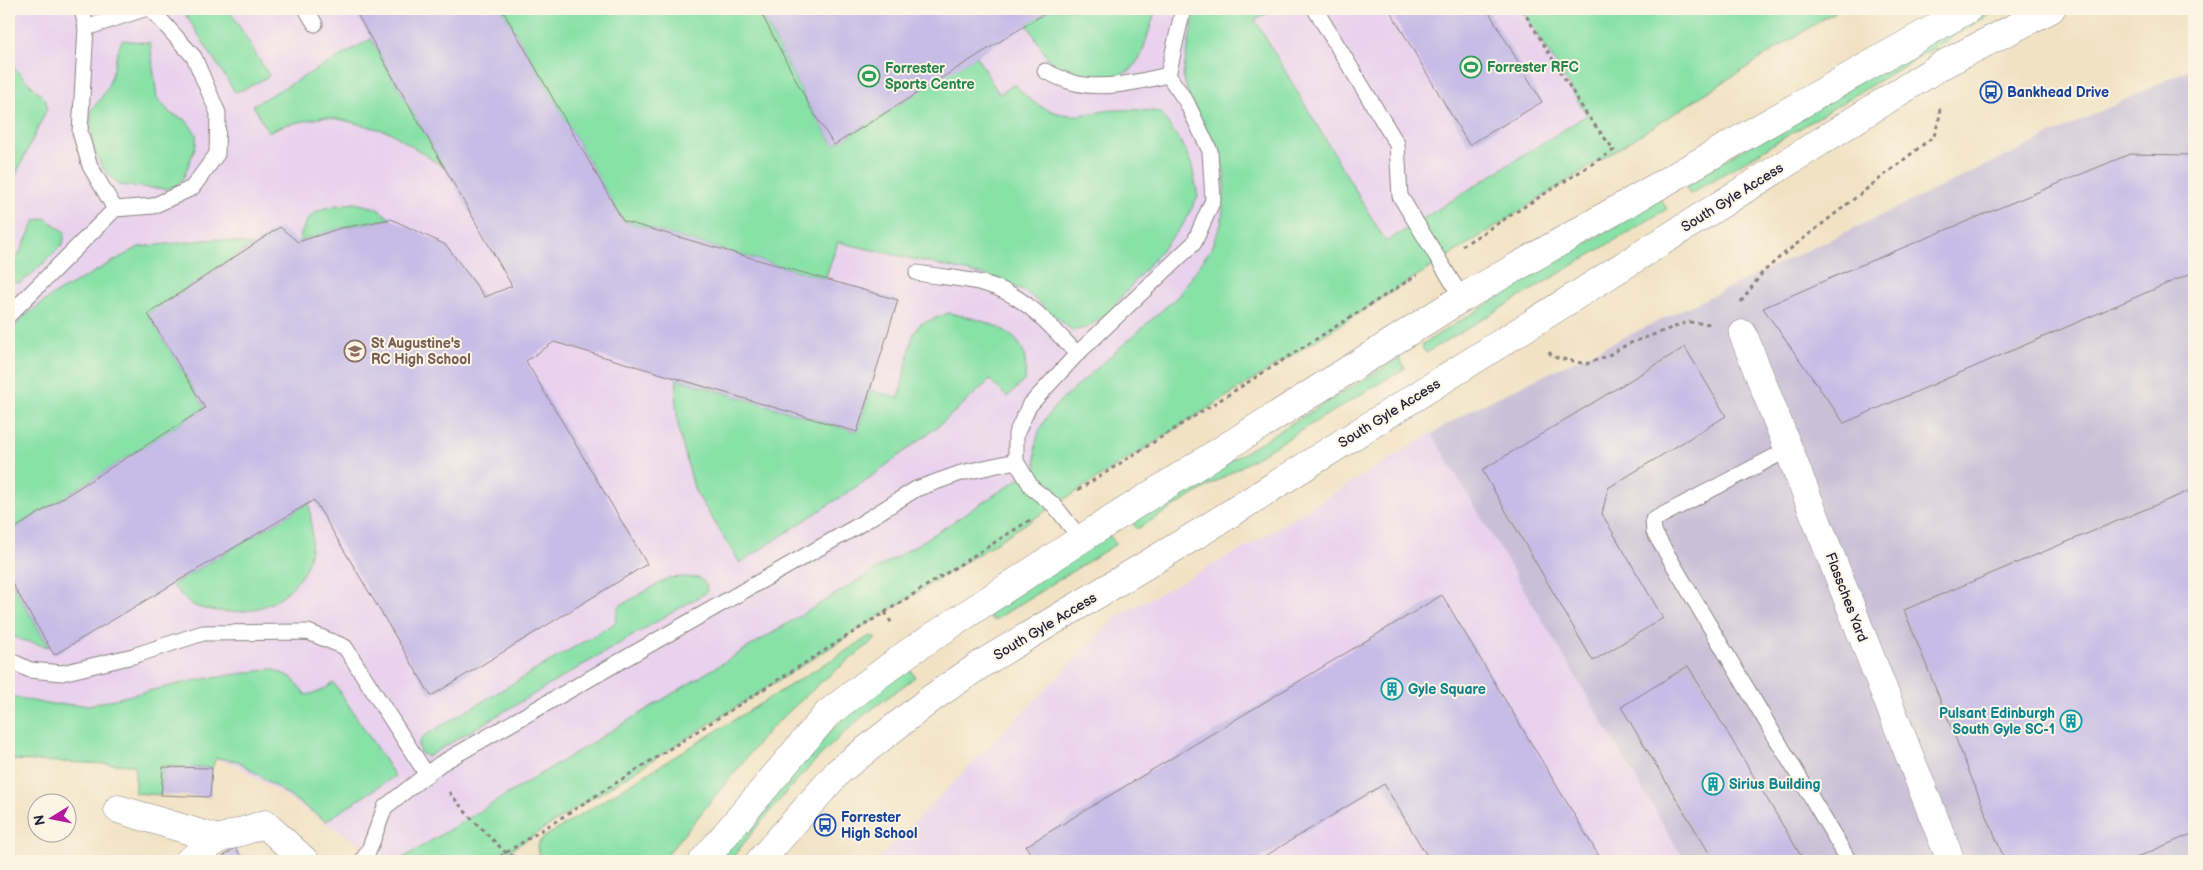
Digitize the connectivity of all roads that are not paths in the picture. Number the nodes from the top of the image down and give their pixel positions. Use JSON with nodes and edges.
{"nodes":[{"id":1,"x":82,"y":9,"type":"edge"},
{"id":2,"x":144,"y":9,"type":"edge"},
{"id":3,"x":151,"y":9,"type":"edge"},
{"id":4,"x":306,"y":9,"type":"edge"},
{"id":5,"x":1183,"y":9,"type":"edge"},
{"id":6,"x":1315,"y":9,"type":"edge"},
{"id":7,"x":1968,"y":9,"type":"edge"},
{"id":8,"x":2051,"y":9,"type":"edge"},
{"id":9,"x":315,"y":24,"type":"dead end"},
{"id":10,"x":86,"y":28,"type":"junction"},
{"id":11,"x":1045,"y":71,"type":"dead end"},
{"id":12,"x":1168,"y":75,"type":"junction"},
{"id":13,"x":115,"y":209,"type":"junction"},
{"id":14,"x":917,"y":273,"type":"dead end"},
{"id":15,"x":1462,"y":298,"type":"junction"},
{"id":16,"x":9,"y":315,"type":"edge"},
{"id":17,"x":1743,"y":334,"type":"road end"},
{"id":18,"x":1077,"y":354,"type":"junction"},
{"id":19,"x":1789,"y":449,"type":"junction"},
{"id":20,"x":1016,"y":461,"type":"junction"},
{"id":21,"x":1081,"y":539,"type":"junction"},
{"id":22,"x":9,"y":660,"type":"edge"},
{"id":23,"x":429,"y":773,"type":"junction"},
{"id":24,"x":118,"y":809,"type":"dead end"},
{"id":25,"x":218,"y":839,"type":"junction"},
{"id":26,"x":189,"y":861,"type":"edge"},
{"id":27,"x":305,"y":861,"type":"edge"},
{"id":28,"x":362,"y":861,"type":"edge"},
{"id":29,"x":703,"y":861,"type":"edge"},
{"id":30,"x":760,"y":861,"type":"edge"},
{"id":31,"x":1849,"y":861,"type":"edge"},
{"id":32,"x":1951,"y":861,"type":"edge"}],
"edges":[{"from":1,"to":10,"type":"lane"},
{"from":2,"to":10,"type":"lane"},
{"from":3,"to":13,"type":"lane"},
{"from":4,"to":9,"type":"lane"},
{"from":5,"to":12,"type":"lane"},
{"from":6,"to":15,"type":"lane"},
{"from":7,"to":15,"type":"street"},
{"from":8,"to":30,"type":"street","name":"South Gyle Access"},
{"from":10,"to":13,"type":"lane"},
{"from":11,"to":12,"type":"lane"},
{"from":12,"to":18,"type":"lane"},
{"from":13,"to":16,"type":"lane"},
{"from":14,"to":18,"type":"lane"},
{"from":15,"to":21,"type":"street"},
{"from":17,"to":19,"type":"street","name":"Flassches Yard"},
{"from":18,"to":20,"type":"lane"},
{"from":19,"to":31,"type":"lane"},
{"from":19,"to":32,"type":"street","name":"Flassches Yard"},
{"from":20,"to":21,"type":"lane"},
{"from":20,"to":23,"type":"lane"},
{"from":21,"to":29,"type":"street"},
{"from":22,"to":23,"type":"lane"},
{"from":23,"to":28,"type":"lane"},
{"from":24,"to":25,"type":"street"},
{"from":25,"to":26,"type":"street"},
{"from":25,"to":27,"type":"street"}]}
